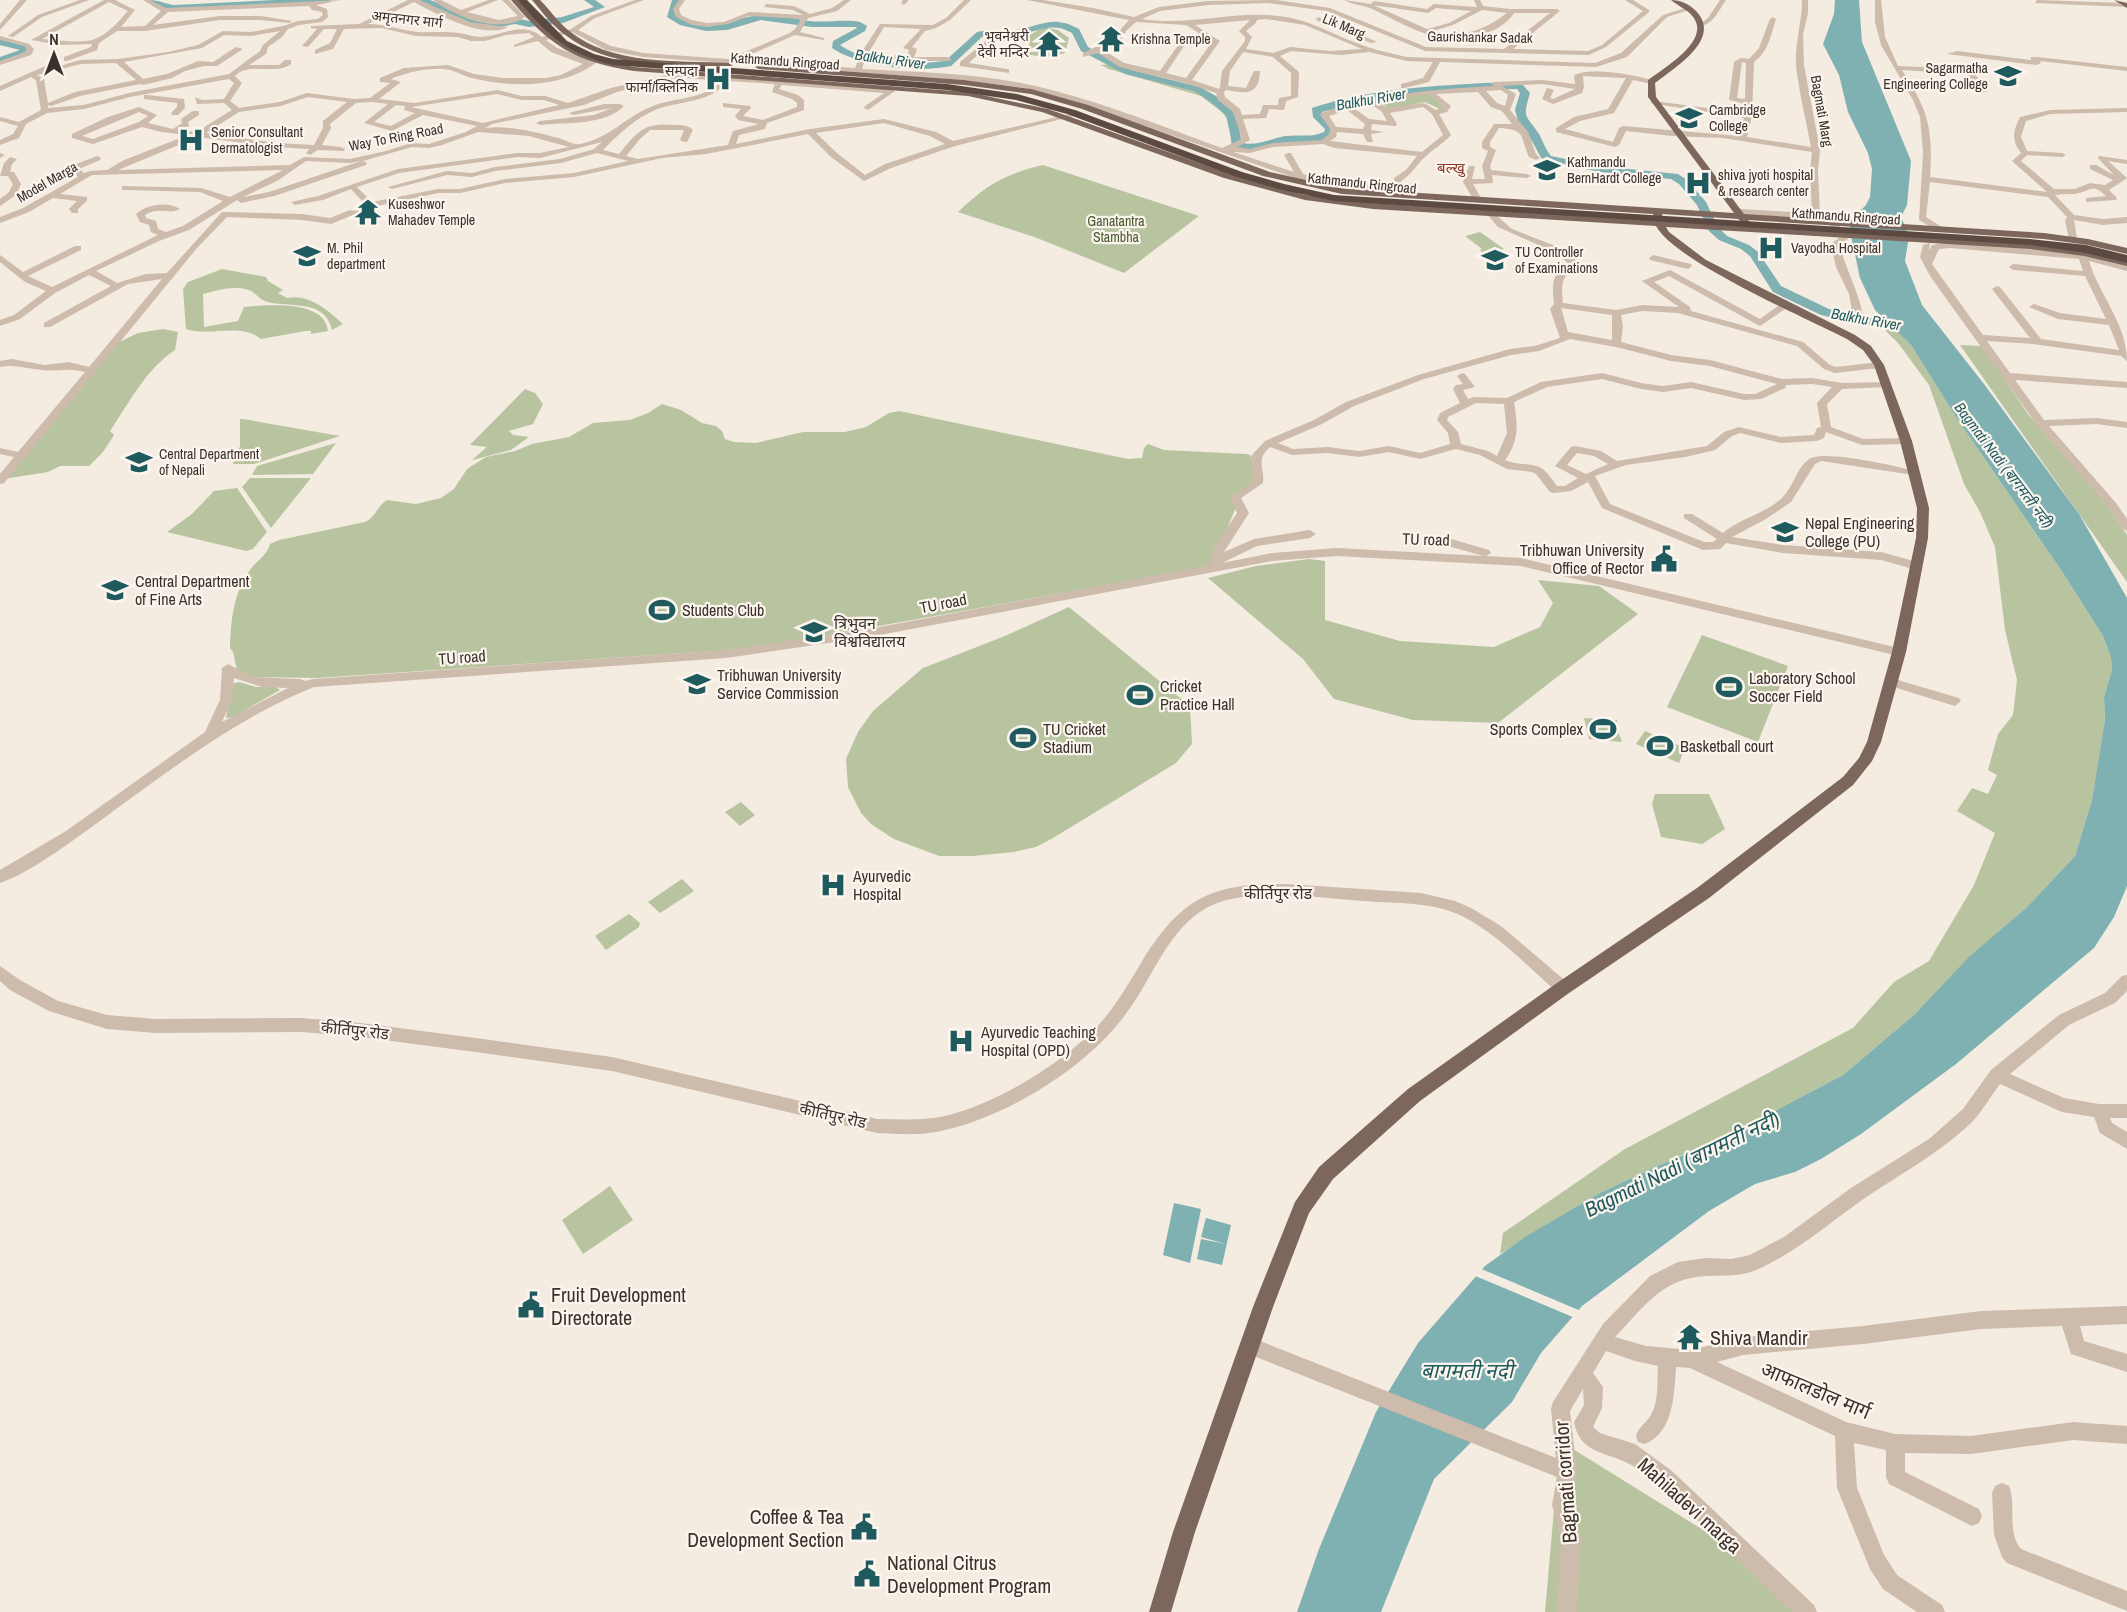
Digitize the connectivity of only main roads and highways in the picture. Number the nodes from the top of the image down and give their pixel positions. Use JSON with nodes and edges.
{"nodes":[{"id":1,"x":515,"y":0,"type":"edge"},
{"id":2,"x":522,"y":0,"type":"edge"},
{"id":3,"x":529,"y":0,"type":"edge"},
{"id":4,"x":1675,"y":0,"type":"edge"},
{"id":5,"x":536,"y":8,"type":"edge"},
{"id":6,"x":554,"y":33,"type":"junction"},
{"id":7,"x":674,"y":65,"type":"junction"},
{"id":8,"x":751,"y":77,"type":"junction"},
{"id":9,"x":781,"y":79,"type":"junction"},
{"id":10,"x":1399,"y":197,"type":"junction"},
{"id":11,"x":1658,"y":218,"type":"junction"},
{"id":12,"x":1744,"y":223,"type":"junction"},
{"id":13,"x":1931,"y":233,"type":"junction"},
{"id":14,"x":2127,"y":257,"type":"edge"},
{"id":15,"x":1160,"y":1612,"type":"edge"}],
"edges":[{"from":1,"to":5,"type":"main road"},
{"from":2,"to":5,"type":"highway","name":"Kathmandu Ringroad"},
{"from":3,"to":5,"type":"highway","name":"Kathmandu Ringroad"},
{"from":4,"to":12,"type":"main road"},
{"from":5,"to":6,"type":"highway","name":"Kathmandu Ringroad"},
{"from":6,"to":7,"type":"highway","name":"Kathmandu Ringroad"},
{"from":6,"to":8,"type":"main road"},
{"from":7,"to":8,"type":"highway","name":"Kathmandu Ringroad"},
{"from":7,"to":10,"type":"highway","name":"Kathmandu Ringroad"},
{"from":7,"to":10,"type":"main road"},
{"from":8,"to":9,"type":"highway","name":"Kathmandu Ringroad"},
{"from":9,"to":10,"type":"highway","name":"Kathmandu Ringroad"},
{"from":9,"to":11,"type":"main road"},
{"from":10,"to":11,"type":"highway","name":"Kathmandu Ringroad"},
{"from":10,"to":11,"type":"main road"},
{"from":11,"to":12,"type":"highway","name":"Kathmandu Ringroad"},
{"from":11,"to":15,"type":"main road"},
{"from":12,"to":13,"type":"highway","name":"Kathmandu Ringroad"},
{"from":13,"to":14,"type":"highway","name":"Kathmandu Ringroad"},
{"from":13,"to":14,"type":"main road"}]}
